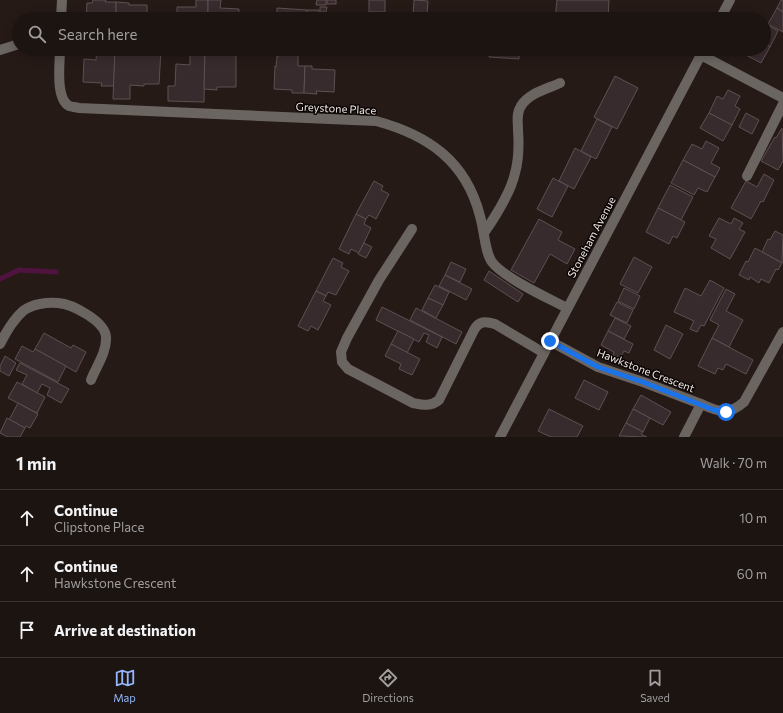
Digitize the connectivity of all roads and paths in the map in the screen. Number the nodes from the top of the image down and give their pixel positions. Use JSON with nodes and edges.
{"nodes":[{"id":1,"x":62,"y":0,"type":"edge"},
{"id":2,"x":730,"y":0,"type":"edge"},
{"id":3,"x":61,"y":12,"type":"edge"},
{"id":4,"x":724,"y":12,"type":"edge"},
{"id":5,"x":12,"y":46,"type":"edge"},
{"id":6,"x":0,"y":50,"type":"edge"},
{"id":7,"x":60,"y":56,"type":"edge"},
{"id":8,"x":701,"y":56,"type":"edge"},
{"id":9,"x":710,"y":56,"type":"edge"},
{"id":10,"x":560,"y":83,"type":"dead end"},
{"id":11,"x":783,"y":98,"type":"edge"},
{"id":12,"x":783,"y":104,"type":"edge"},
{"id":13,"x":747,"y":176,"type":"dead end"},
{"id":14,"x":412,"y":229,"type":"dead end"},
{"id":15,"x":484,"y":233,"type":"junction"},
{"id":16,"x":567,"y":308,"type":"junction"},
{"id":17,"x":783,"y":332,"type":"edge"},
{"id":18,"x":550,"y":341,"type":"junction"},
{"id":19,"x":0,"y":344,"type":"edge"},
{"id":20,"x":544,"y":353,"type":"junction"},
{"id":21,"x":90,"y":380,"type":"dead end"},
{"id":22,"x":701,"y":404,"type":"junction"},
{"id":23,"x":500,"y":437,"type":"edge"},
{"id":24,"x":684,"y":437,"type":"edge"}],
"edges":[{"from":1,"to":3,"type":"street"},
{"from":2,"to":4,"type":"street"},
{"from":5,"to":6,"type":"street"},
{"from":7,"to":15,"type":"street","name":"Greystone Place"},
{"from":8,"to":16,"type":"street","name":"Stoneham Avenue"},
{"from":9,"to":11,"type":"street"},
{"from":10,"to":15,"type":"street"},
{"from":12,"to":13,"type":"street"},
{"from":14,"to":20,"type":"street"},
{"from":15,"to":16,"type":"street","name":"Greystone Place"},
{"from":16,"to":18,"type":"street","name":"Stoneham Avenue"},
{"from":17,"to":22,"type":"street"},
{"from":18,"to":20,"type":"street","name":"Stoneham Avenue"},
{"from":18,"to":22,"type":"street","name":"Hawkstone Crescent"},
{"from":19,"to":21,"type":"street"},
{"from":20,"to":23,"type":"street","name":"Stoneham Avenue"},
{"from":22,"to":24,"type":"street","name":"Hawkstone Crescent"}]}
